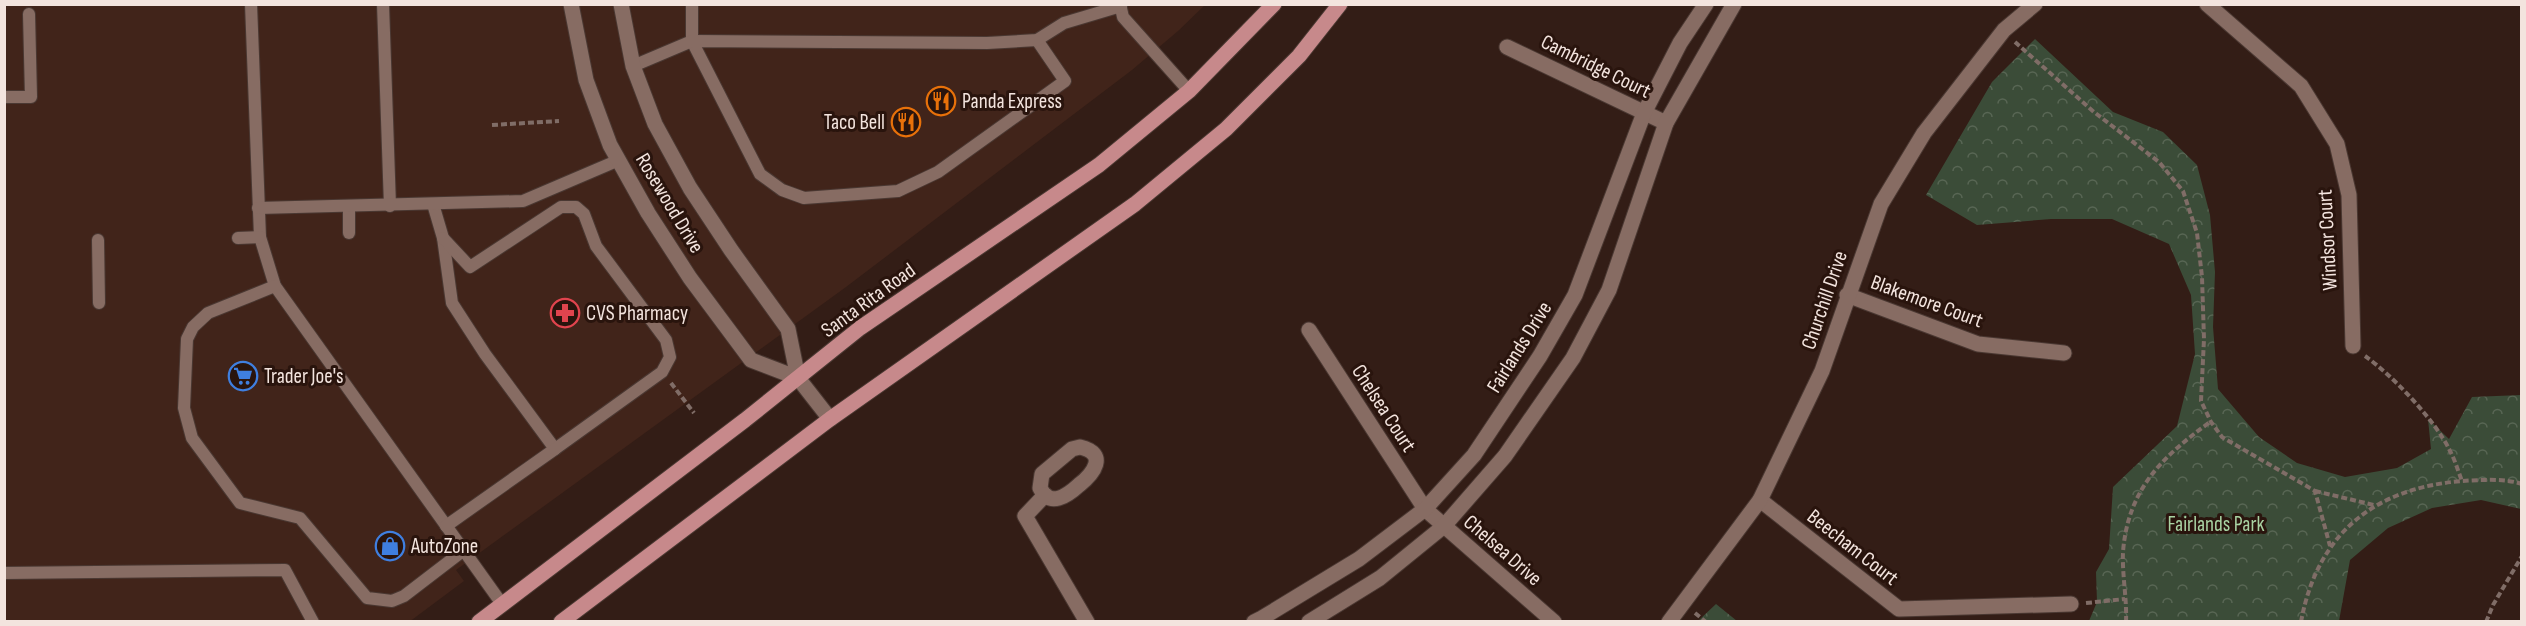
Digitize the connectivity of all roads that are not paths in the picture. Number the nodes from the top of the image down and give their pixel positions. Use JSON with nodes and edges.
{"nodes":[{"id":1,"x":251,"y":4,"type":"edge"},
{"id":2,"x":383,"y":4,"type":"edge"},
{"id":3,"x":571,"y":4,"type":"edge"},
{"id":4,"x":621,"y":4,"type":"edge"},
{"id":5,"x":692,"y":4,"type":"edge"},
{"id":6,"x":1274,"y":4,"type":"edge"},
{"id":7,"x":1340,"y":4,"type":"edge"},
{"id":8,"x":1706,"y":4,"type":"edge"},
{"id":9,"x":1734,"y":4,"type":"edge"},
{"id":10,"x":2035,"y":4,"type":"edge"},
{"id":11,"x":2207,"y":4,"type":"edge"},
{"id":12,"x":1120,"y":5,"type":"edge"},
{"id":13,"x":29,"y":14,"type":"dead end"},
{"id":14,"x":1036,"y":40,"type":"junction"},
{"id":15,"x":692,"y":41,"type":"junction"},
{"id":16,"x":1507,"y":47,"type":"dead end"},
{"id":17,"x":633,"y":66,"type":"junction"},
{"id":18,"x":1189,"y":91,"type":"junction"},
{"id":19,"x":4,"y":97,"type":"edge"},
{"id":20,"x":1644,"y":113,"type":"junction"},
{"id":21,"x":1666,"y":123,"type":"junction"},
{"id":22,"x":619,"y":160,"type":"junction"},
{"id":23,"x":434,"y":204,"type":"junction"},
{"id":24,"x":349,"y":206,"type":"junction"},
{"id":25,"x":390,"y":206,"type":"junction"},
{"id":26,"x":258,"y":208,"type":"junction"},
{"id":27,"x":349,"y":233,"type":"dead end"},
{"id":28,"x":260,"y":237,"type":"junction"},
{"id":29,"x":238,"y":238,"type":"dead end"},
{"id":30,"x":444,"y":238,"type":"junction"},
{"id":31,"x":98,"y":240,"type":"dead end"},
{"id":32,"x":275,"y":286,"type":"junction"},
{"id":33,"x":1847,"y":295,"type":"junction"},
{"id":34,"x":99,"y":303,"type":"dead end"},
{"id":35,"x":1309,"y":330,"type":"dead end"},
{"id":36,"x":2353,"y":346,"type":"road end"},
{"id":37,"x":2064,"y":353,"type":"dead end"},
{"id":38,"x":798,"y":378,"type":"junction"},
{"id":39,"x":830,"y":419,"type":"junction"},
{"id":40,"x":555,"y":449,"type":"junction"},
{"id":41,"x":1045,"y":495,"type":"dead end"},
{"id":42,"x":1760,"y":500,"type":"junction"},
{"id":43,"x":1425,"y":509,"type":"junction"},
{"id":44,"x":447,"y":526,"type":"junction"},
{"id":45,"x":1444,"y":526,"type":"junction"},
{"id":46,"x":464,"y":550,"type":"junction"},
{"id":47,"x":4,"y":573,"type":"edge"},
{"id":48,"x":502,"y":604,"type":"junction"},
{"id":49,"x":2071,"y":604,"type":"road end"},
{"id":50,"x":1676,"y":619,"type":"edge"},
{"id":51,"x":313,"y":621,"type":"edge"},
{"id":52,"x":479,"y":621,"type":"edge"},
{"id":53,"x":561,"y":621,"type":"edge"},
{"id":54,"x":1087,"y":621,"type":"edge"},
{"id":55,"x":1254,"y":621,"type":"edge"},
{"id":56,"x":1309,"y":621,"type":"edge"},
{"id":57,"x":1554,"y":621,"type":"edge"}],
"edges":[{"from":1,"to":26,"type":"lane"},
{"from":2,"to":25,"type":"lane"},
{"from":3,"to":22,"type":"street","name":"Rosewood Drive"},
{"from":4,"to":17,"type":"street","name":"Rosewood Drive"},
{"from":5,"to":15,"type":"lane"},
{"from":6,"to":18,"type":"main road","name":"Santa Rita Road"},
{"from":7,"to":39,"type":"main road"},
{"from":8,"to":20,"type":"street","name":"Fairlands Drive"},
{"from":9,"to":21,"type":"street"},
{"from":10,"to":33,"type":"street","name":"Churchill Drive"},
{"from":11,"to":36,"type":"street","name":"Windsor Court"},
{"from":12,"to":14,"type":"lane"},
{"from":12,"to":18,"type":"lane"},
{"from":13,"to":19,"type":"lane"},
{"from":14,"to":15,"type":"lane"},
{"from":14,"to":15,"type":"lane"},
{"from":15,"to":17,"type":"lane"},
{"from":16,"to":20,"type":"street","name":"Cambridge Court"},
{"from":17,"to":38,"type":"street","name":"Rosewood Drive"},
{"from":18,"to":38,"type":"main road","name":"Santa Rita Road"},
{"from":20,"to":21,"type":"street","name":"Cambridge Court"},
{"from":20,"to":43,"type":"street","name":"Fairlands Drive"},
{"from":21,"to":45,"type":"street"},
{"from":22,"to":23,"type":"lane"},
{"from":22,"to":38,"type":"street","name":"Rosewood Drive"},
{"from":23,"to":25,"type":"lane"},
{"from":23,"to":30,"type":"lane"},
{"from":24,"to":25,"type":"lane"},
{"from":24,"to":26,"type":"lane"},
{"from":24,"to":27,"type":"lane"},
{"from":26,"to":28,"type":"lane"},
{"from":28,"to":29,"type":"lane"},
{"from":28,"to":32,"type":"lane"},
{"from":30,"to":40,"type":"lane"},
{"from":30,"to":40,"type":"lane"},
{"from":31,"to":34,"type":"lane"},
{"from":32,"to":44,"type":"lane"},
{"from":32,"to":46,"type":"lane"},
{"from":33,"to":37,"type":"street","name":"Blakemore Court"},
{"from":33,"to":42,"type":"street","name":"Churchill Drive"},
{"from":35,"to":43,"type":"street","name":"Chelsea Court"},
{"from":38,"to":39,"type":"street","name":"Rosewood Drive"},
{"from":38,"to":48,"type":"main road","name":"Santa Rita Road"},
{"from":39,"to":53,"type":"main road"},
{"from":40,"to":44,"type":"lane"},
{"from":41,"to":54,"type":"street"},
{"from":42,"to":49,"type":"street","name":"Beecham Court"},
{"from":42,"to":50,"type":"street","name":"Churchill Drive"},
{"from":43,"to":45,"type":"street","name":"Chelsea Drive"},
{"from":43,"to":55,"type":"street","name":"Fairlands Drive"},
{"from":44,"to":46,"type":"lane"},
{"from":45,"to":56,"type":"street"},
{"from":45,"to":57,"type":"street","name":"Chelsea Drive"},
{"from":46,"to":48,"type":"lane"},
{"from":47,"to":51,"type":"lane"},
{"from":48,"to":52,"type":"main road","name":"Santa Rita Road"}]}
